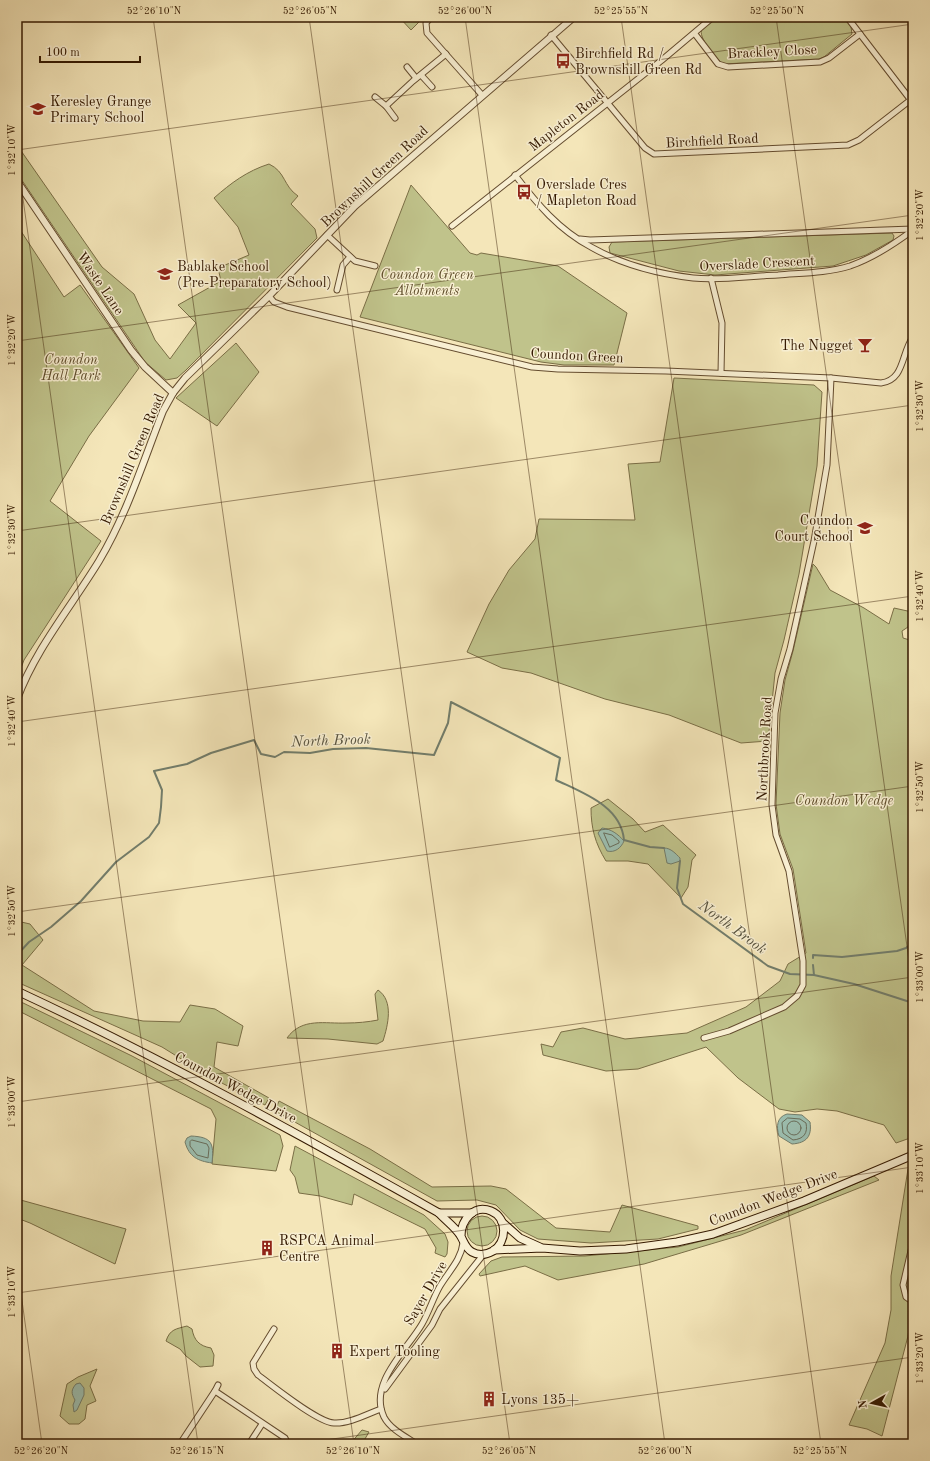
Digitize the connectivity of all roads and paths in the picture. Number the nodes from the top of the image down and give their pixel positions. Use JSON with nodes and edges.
{"nodes":[{"id":1,"x":431,"y":17,"type":"edge"},
{"id":2,"x":574,"y":17,"type":"edge"},
{"id":3,"x":713,"y":17,"type":"edge"},
{"id":4,"x":847,"y":17,"type":"edge"},
{"id":5,"x":695,"y":34,"type":"junction"},
{"id":6,"x":860,"y":34,"type":"junction"},
{"id":7,"x":551,"y":36,"type":"junction"},
{"id":8,"x":446,"y":54,"type":"junction"},
{"id":9,"x":407,"y":67,"type":"dead end"},
{"id":10,"x":419,"y":76,"type":"junction"},
{"id":11,"x":432,"y":87,"type":"dead end"},
{"id":12,"x":482,"y":95,"type":"junction"},
{"id":13,"x":375,"y":97,"type":"dead end"},
{"id":14,"x":912,"y":101,"type":"edge"},
{"id":15,"x":607,"y":103,"type":"junction"},
{"id":16,"x":386,"y":106,"type":"junction"},
{"id":17,"x":395,"y":118,"type":"dead end"},
{"id":18,"x":515,"y":175,"type":"junction"},
{"id":19,"x":17,"y":181,"type":"edge"},
{"id":20,"x":452,"y":226,"type":"dead end"},
{"id":21,"x":913,"y":230,"type":"edge"},
{"id":22,"x":327,"y":235,"type":"junction"},
{"id":23,"x":576,"y":238,"type":"junction"},
{"id":24,"x":350,"y":257,"type":"junction"},
{"id":25,"x":375,"y":266,"type":"dead end"},
{"id":26,"x":711,"y":278,"type":"junction"},
{"id":27,"x":337,"y":290,"type":"dead end"},
{"id":28,"x":269,"y":296,"type":"junction"},
{"id":29,"x":913,"y":337,"type":"edge"},
{"id":30,"x":721,"y":373,"type":"junction"},
{"id":31,"x":831,"y":378,"type":"junction"},
{"id":32,"x":173,"y":393,"type":"junction"},
{"id":33,"x":17,"y":699,"type":"edge"},
{"id":34,"x":17,"y":991,"type":"edge"},
{"id":35,"x":704,"y":1038,"type":"dead end"},
{"id":36,"x":913,"y":1155,"type":"edge"},
{"id":37,"x":439,"y":1213,"type":"junction"},
{"id":38,"x":472,"y":1213,"type":"junction"},
{"id":39,"x":502,"y":1222,"type":"junction"},
{"id":40,"x":462,"y":1239,"type":"junction"},
{"id":41,"x":913,"y":1242,"type":"edge"},
{"id":42,"x":542,"y":1248,"type":"junction"},
{"id":43,"x":494,"y":1250,"type":"junction"},
{"id":44,"x":483,"y":1255,"type":"junction"},
{"id":45,"x":913,"y":1302,"type":"edge"},
{"id":46,"x":274,"y":1329,"type":"dead end"},
{"id":47,"x":218,"y":1385,"type":"dead end"},
{"id":48,"x":215,"y":1391,"type":"junction"},
{"id":49,"x":381,"y":1395,"type":"junction"},
{"id":50,"x":381,"y":1409,"type":"junction"},
{"id":51,"x":262,"y":1424,"type":"junction"},
{"id":52,"x":180,"y":1444,"type":"edge"},
{"id":53,"x":249,"y":1444,"type":"edge"},
{"id":54,"x":288,"y":1444,"type":"edge"},
{"id":55,"x":417,"y":1444,"type":"edge"}],
"edges":[{"from":1,"to":8,"type":"street"},
{"from":2,"to":7,"type":"street","name":"Brownshill Green Road"},
{"from":3,"to":5,"type":"street"},
{"from":4,"to":6,"type":"street"},
{"from":5,"to":6,"type":"street","name":"Brackley Close"},
{"from":5,"to":15,"type":"street","name":"Mapleton Road"},
{"from":6,"to":14,"type":"street"},
{"from":7,"to":12,"type":"street","name":"Brownshill Green Road"},
{"from":7,"to":15,"type":"street","name":"Birchfield Road"},
{"from":8,"to":10,"type":"street"},
{"from":8,"to":12,"type":"street"},
{"from":9,"to":10,"type":"street"},
{"from":10,"to":11,"type":"street"},
{"from":10,"to":16,"type":"street"},
{"from":12,"to":22,"type":"street","name":"Brownshill Green Road"},
{"from":13,"to":16,"type":"street"},
{"from":14,"to":15,"type":"street","name":"Birchfield Road"},
{"from":15,"to":18,"type":"street","name":"Mapleton Road"},
{"from":16,"to":17,"type":"street"},
{"from":18,"to":20,"type":"street","name":"Mapleton Road"},
{"from":18,"to":23,"type":"street","name":"Overslade Crescent"},
{"from":19,"to":32,"type":"street","name":"Waste Lane"},
{"from":21,"to":23,"type":"street","name":"Overslade Crescent"},
{"from":21,"to":26,"type":"street","name":"Overslade Crescent"},
{"from":22,"to":24,"type":"street"},
{"from":22,"to":28,"type":"street","name":"Brownshill Green Road"},
{"from":23,"to":26,"type":"street","name":"Overslade Crescent"},
{"from":24,"to":25,"type":"street"},
{"from":24,"to":27,"type":"street"},
{"from":26,"to":30,"type":"street"},
{"from":28,"to":30,"type":"street","name":"Coundon Green"},
{"from":28,"to":32,"type":"street","name":"Brownshill Green Road"},
{"from":29,"to":31,"type":"street","name":"Coundon Green"},
{"from":30,"to":31,"type":"street","name":"Coundon Green"},
{"from":31,"to":35,"type":"street","name":"Northbrook Road"},
{"from":32,"to":33,"type":"street","name":"Brownshill Green Road"},
{"from":34,"to":37,"type":"main road","name":"Coundon Wedge Drive"},
{"from":36,"to":42,"type":"main road","name":"Coundon Wedge Drive"},
{"from":37,"to":38,"type":"main road","name":"Coundon Wedge Drive"},
{"from":37,"to":40,"type":"main road","name":"Coundon Wedge Drive"},
{"from":38,"to":39,"type":"main road","name":"Coundon Wedge Drive"},
{"from":38,"to":40,"type":"main road"},
{"from":39,"to":42,"type":"main road","name":"Coundon Wedge Drive"},
{"from":39,"to":43,"type":"main road"},
{"from":40,"to":44,"type":"main road","name":"Coundon Wedge Drive"},
{"from":40,"to":49,"type":"street","name":"Sayer Drive"},
{"from":41,"to":45,"type":"street"},
{"from":42,"to":43,"type":"main road","name":"Coundon Wedge Drive"},
{"from":43,"to":44,"type":"main road","name":"Coundon Wedge Drive"},
{"from":44,"to":49,"type":"street","name":"Sayer Drive"},
{"from":46,"to":50,"type":"street"},
{"from":47,"to":48,"type":"street"},
{"from":48,"to":51,"type":"street"},
{"from":48,"to":52,"type":"street"},
{"from":49,"to":50,"type":"street","name":"Sayer Drive"},
{"from":50,"to":55,"type":"street"},
{"from":51,"to":53,"type":"street"},
{"from":51,"to":54,"type":"street"}]}
